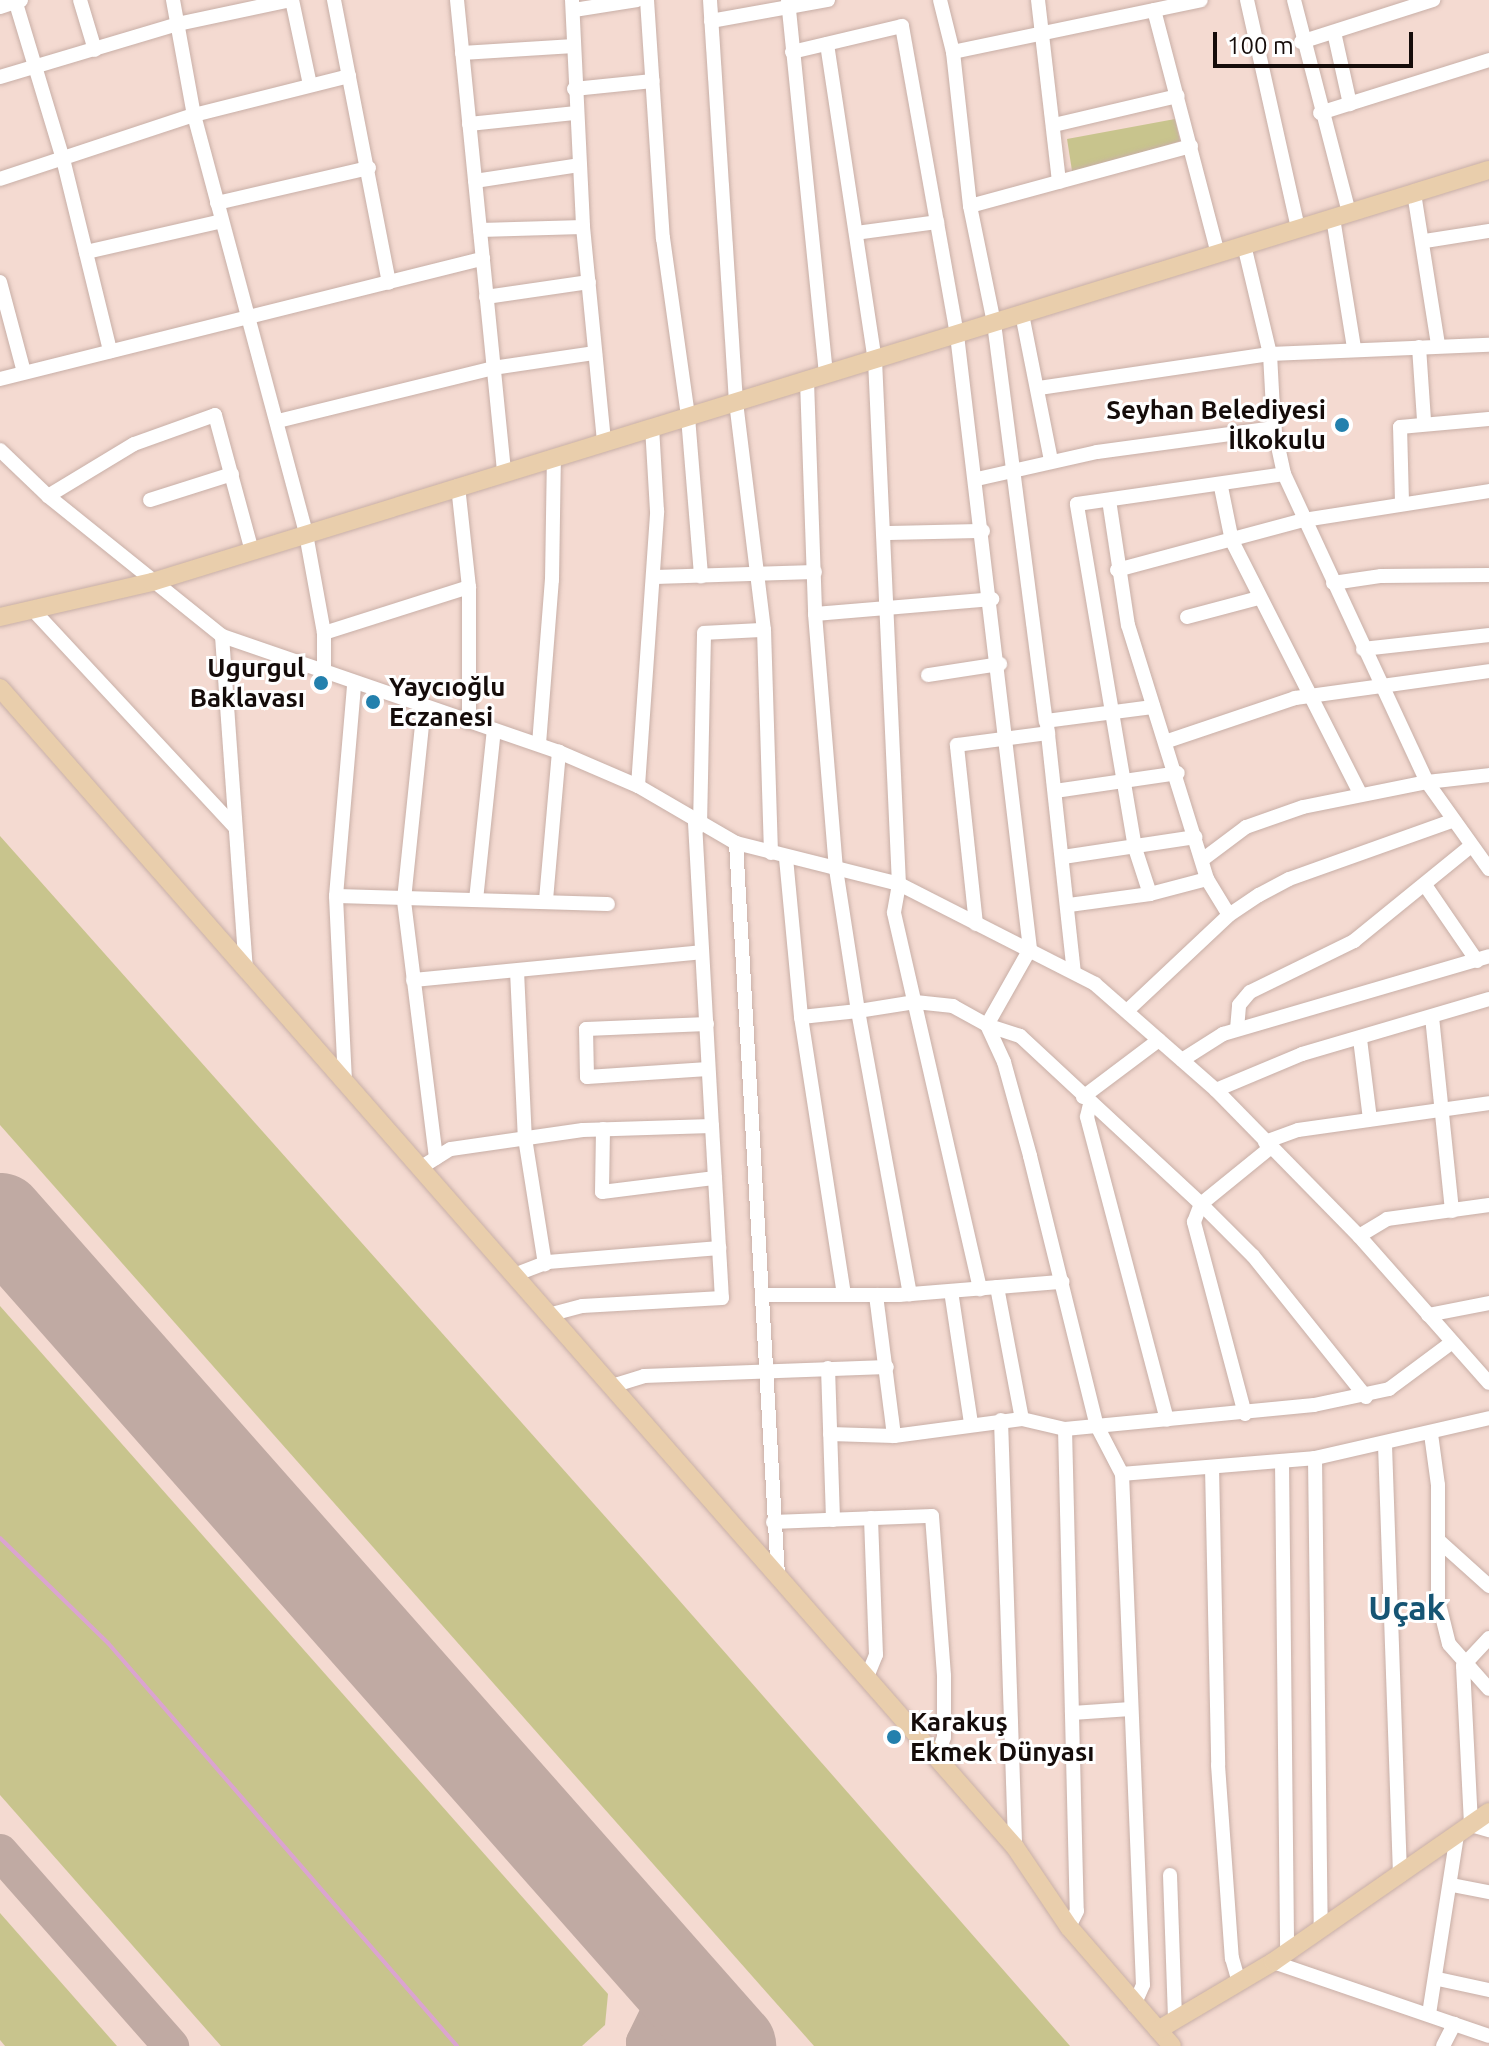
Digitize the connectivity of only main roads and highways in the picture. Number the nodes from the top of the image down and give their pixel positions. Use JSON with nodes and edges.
{"nodes":[{"id":1,"x":1489,"y":170,"type":"edge"},
{"id":2,"x":0,"y":617,"type":"edge"},
{"id":3,"x":0,"y":688,"type":"edge"},
{"id":4,"x":1489,"y":1812,"type":"edge"},
{"id":5,"x":1472,"y":1830,"type":"edge"},
{"id":6,"x":1158,"y":2030,"type":"junction"},
{"id":7,"x":1172,"y":2046,"type":"edge"}],
"edges":[{"from":1,"to":2,"type":"main road"},
{"from":3,"to":6,"type":"main road"},
{"from":4,"to":5,"type":"main road"},
{"from":5,"to":6,"type":"main road"},
{"from":6,"to":7,"type":"main road"}]}
